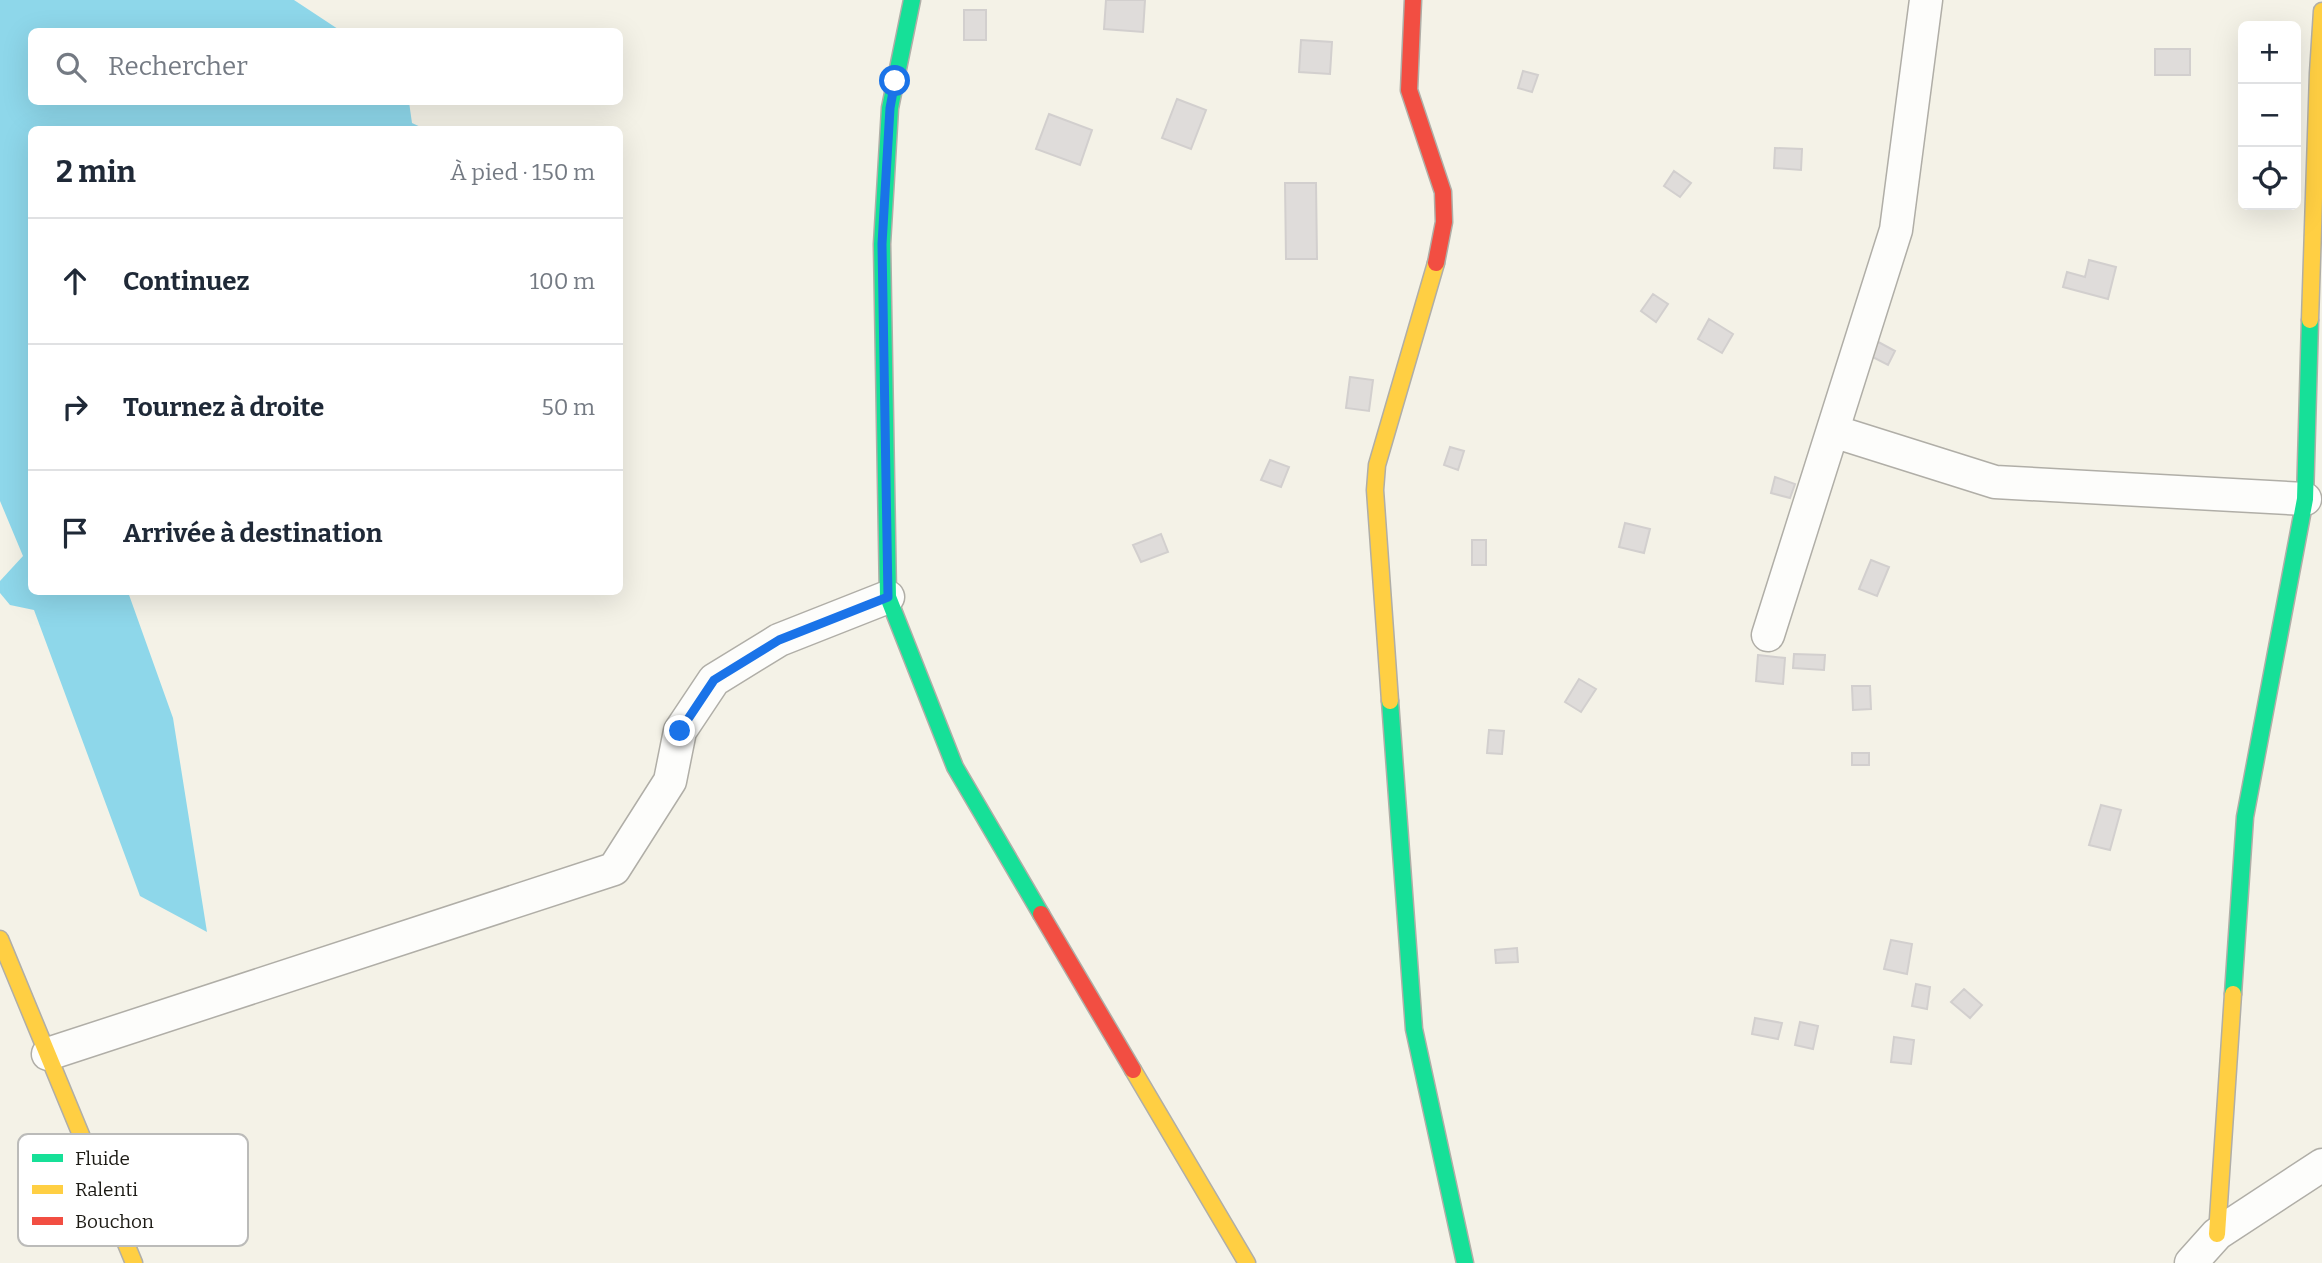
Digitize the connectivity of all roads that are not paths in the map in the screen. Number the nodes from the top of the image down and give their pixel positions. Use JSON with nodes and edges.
{"nodes":[{"id":1,"x":912,"y":0,"type":"edge"},
{"id":2,"x":1413,"y":0,"type":"edge"},
{"id":3,"x":1926,"y":0,"type":"edge"},
{"id":4,"x":2322,"y":11,"type":"edge"},
{"id":5,"x":1833,"y":431,"type":"junction"},
{"id":6,"x":2305,"y":499,"type":"junction"},
{"id":7,"x":888,"y":597,"type":"junction"},
{"id":8,"x":1768,"y":635,"type":"dead end"},
{"id":9,"x":0,"y":939,"type":"edge"},
{"id":10,"x":48,"y":1054,"type":"junction"},
{"id":11,"x":81,"y":1134,"type":"edge"},
{"id":12,"x":2322,"y":1165,"type":"edge"},
{"id":13,"x":2217,"y":1234,"type":"junction"},
{"id":14,"x":127,"y":1246,"type":"edge"},
{"id":15,"x":134,"y":1263,"type":"edge"},
{"id":16,"x":1247,"y":1263,"type":"edge"},
{"id":17,"x":1465,"y":1263,"type":"edge"},
{"id":18,"x":2191,"y":1263,"type":"edge"}],
"edges":[{"from":1,"to":7,"type":"street"},
{"from":2,"to":17,"type":"street"},
{"from":3,"to":5,"type":"street"},
{"from":4,"to":6,"type":"street"},
{"from":5,"to":6,"type":"street"},
{"from":5,"to":8,"type":"street"},
{"from":6,"to":13,"type":"street"},
{"from":7,"to":10,"type":"street"},
{"from":7,"to":16,"type":"street"},
{"from":9,"to":10,"type":"street"},
{"from":10,"to":11,"type":"street"},
{"from":12,"to":13,"type":"street"},
{"from":13,"to":18,"type":"street"},
{"from":14,"to":15,"type":"street"}]}
